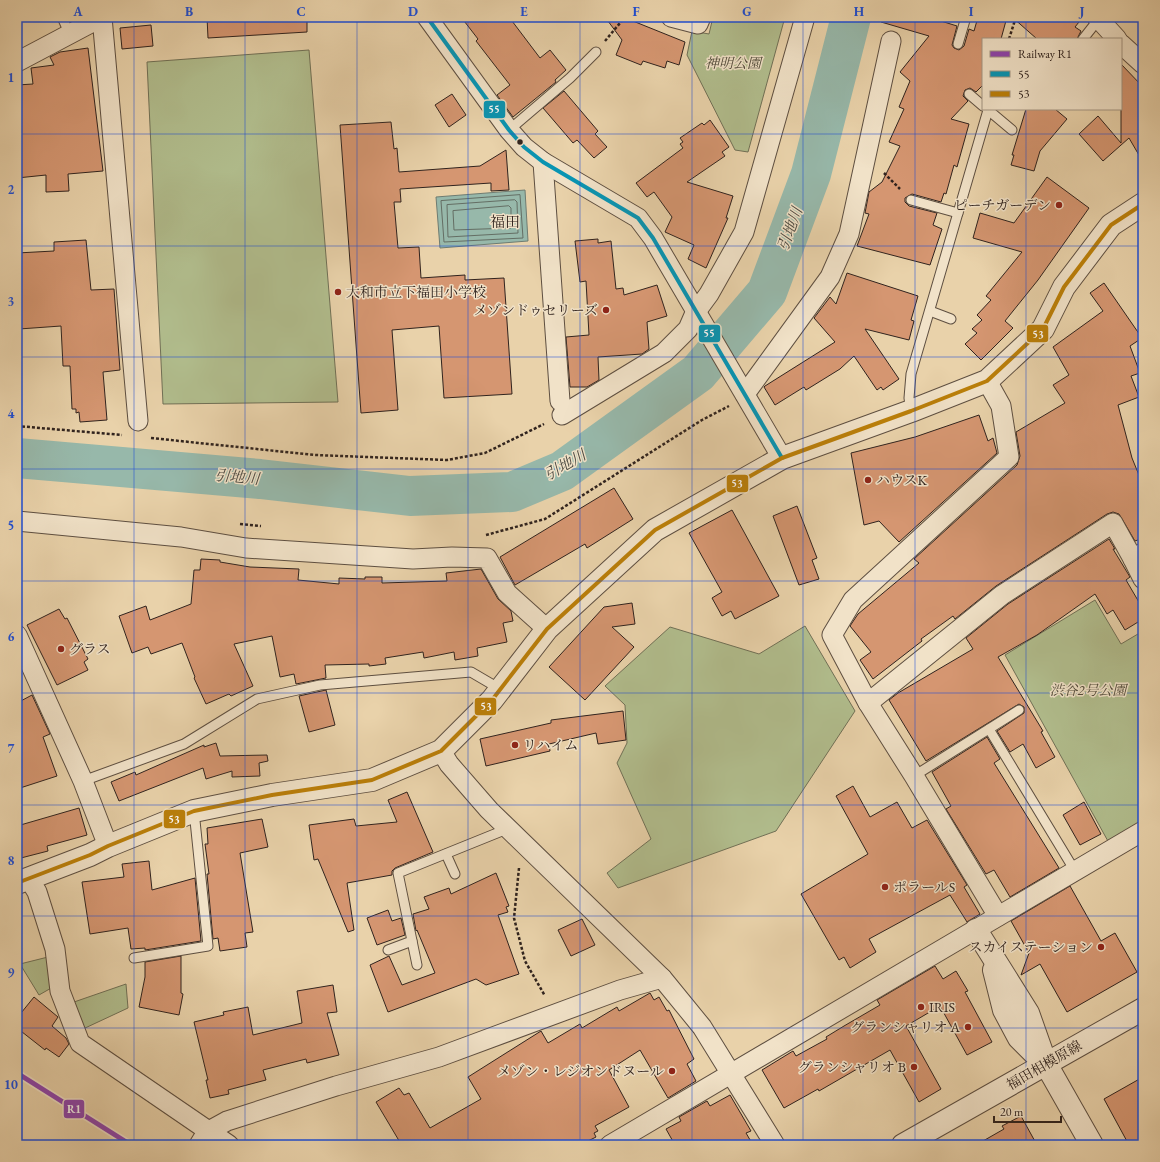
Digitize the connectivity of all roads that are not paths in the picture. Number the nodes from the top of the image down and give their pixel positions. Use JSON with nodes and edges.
{"nodes":[{"id":1,"x":102,"y":17,"type":"edge"},
{"id":2,"x":427,"y":17,"type":"edge"},
{"id":3,"x":671,"y":17,"type":"edge"},
{"id":4,"x":701,"y":17,"type":"edge"},
{"id":5,"x":805,"y":17,"type":"edge"},
{"id":6,"x":966,"y":17,"type":"edge"},
{"id":7,"x":1097,"y":18,"type":"edge"},
{"id":8,"x":66,"y":25,"type":"edge"},
{"id":9,"x":1084,"y":38,"type":"edge"},
{"id":10,"x":1116,"y":38,"type":"edge"},
{"id":11,"x":891,"y":41,"type":"dead end"},
{"id":12,"x":958,"y":44,"type":"dead end"},
{"id":13,"x":1122,"y":45,"type":"edge"},
{"id":14,"x":596,"y":52,"type":"road end"},
{"id":15,"x":17,"y":62,"type":"edge"},
{"id":16,"x":1143,"y":64,"type":"edge"},
{"id":17,"x":969,"y":94,"type":"dead end"},
{"id":18,"x":982,"y":105,"type":"edge"},
{"id":19,"x":985,"y":110,"type":"edge"},
{"id":20,"x":988,"y":110,"type":"edge"},
{"id":21,"x":509,"y":130,"type":"junction"},
{"id":22,"x":1012,"y":130,"type":"dead end"},
{"id":23,"x":543,"y":162,"type":"junction"},
{"id":24,"x":911,"y":200,"type":"road end"},
{"id":25,"x":1143,"y":204,"type":"edge"},
{"id":26,"x":958,"y":213,"type":"junction"},
{"id":27,"x":930,"y":311,"type":"junction"},
{"id":28,"x":699,"y":318,"type":"junction"},
{"id":29,"x":951,"y":319,"type":"dead end"},
{"id":30,"x":987,"y":381,"type":"junction"},
{"id":31,"x":743,"y":390,"type":"junction"},
{"id":32,"x":911,"y":411,"type":"junction"},
{"id":33,"x":142,"y":429,"type":"road end"},
{"id":34,"x":782,"y":458,"type":"junction"},
{"id":35,"x":17,"y":521,"type":"edge"},
{"id":36,"x":1138,"y":556,"type":"edge"},
{"id":37,"x":1143,"y":579,"type":"edge"},
{"id":38,"x":547,"y":629,"type":"junction"},
{"id":39,"x":17,"y":635,"type":"edge"},
{"id":40,"x":500,"y":689,"type":"junction"},
{"id":41,"x":868,"y":703,"type":"junction"},
{"id":42,"x":1019,"y":710,"type":"dead end"},
{"id":43,"x":989,"y":729,"type":"junction"},
{"id":44,"x":441,"y":751,"type":"junction"},
{"id":45,"x":914,"y":776,"type":"junction"},
{"id":46,"x":83,"y":781,"type":"junction"},
{"id":47,"x":194,"y":811,"type":"junction"},
{"id":48,"x":507,"y":828,"type":"junction"},
{"id":49,"x":1143,"y":830,"type":"edge"},
{"id":50,"x":108,"y":846,"type":"junction"},
{"id":51,"x":446,"y":854,"type":"junction"},
{"id":52,"x":1075,"y":871,"type":"junction"},
{"id":53,"x":455,"y":874,"type":"dead end"},
{"id":54,"x":23,"y":881,"type":"edge"},
{"id":55,"x":998,"y":916,"type":"junction"},
{"id":56,"x":976,"y":930,"type":"junction"},
{"id":57,"x":412,"y":941,"type":"junction"},
{"id":58,"x":388,"y":950,"type":"dead end"},
{"id":59,"x":134,"y":958,"type":"dead end"},
{"id":60,"x":417,"y":965,"type":"dead end"},
{"id":61,"x":662,"y":978,"type":"junction"},
{"id":62,"x":1143,"y":1008,"type":"edge"},
{"id":63,"x":1046,"y":1064,"type":"junction"},
{"id":64,"x":731,"y":1074,"type":"junction"},
{"id":65,"x":202,"y":1140,"type":"edge"},
{"id":66,"x":229,"y":1145,"type":"edge"},
{"id":67,"x":610,"y":1145,"type":"edge"},
{"id":68,"x":775,"y":1145,"type":"edge"},
{"id":69,"x":903,"y":1145,"type":"edge"},
{"id":70,"x":1092,"y":1145,"type":"edge"}],
"edges":[{"from":1,"to":8,"type":"street"},
{"from":1,"to":33,"type":"street"},
{"from":2,"to":21,"type":"street"},
{"from":3,"to":4,"type":"street"},
{"from":5,"to":28,"type":"street"},
{"from":6,"to":12,"type":"lane"},
{"from":7,"to":9,"type":"lane"},
{"from":7,"to":10,"type":"street"},
{"from":8,"to":15,"type":"street"},
{"from":11,"to":31,"type":"street"},
{"from":13,"to":16,"type":"street"},
{"from":14,"to":21,"type":"lane"},
{"from":17,"to":18,"type":"lane"},
{"from":19,"to":26,"type":"lane"},
{"from":20,"to":22,"type":"lane"},
{"from":21,"to":23,"type":"street"},
{"from":23,"to":28,"type":"street"},
{"from":23,"to":28,"type":"street"},
{"from":24,"to":26,"type":"lane"},
{"from":25,"to":30,"type":"street"},
{"from":26,"to":27,"type":"lane"},
{"from":27,"to":29,"type":"lane"},
{"from":27,"to":32,"type":"lane"},
{"from":28,"to":31,"type":"street"},
{"from":30,"to":32,"type":"street"},
{"from":30,"to":41,"type":"street"},
{"from":31,"to":34,"type":"street"},
{"from":32,"to":34,"type":"street"},
{"from":34,"to":38,"type":"street"},
{"from":35,"to":38,"type":"street"},
{"from":36,"to":37,"type":"street"},
{"from":36,"to":41,"type":"street"},
{"from":38,"to":40,"type":"street"},
{"from":39,"to":46,"type":"street"},
{"from":40,"to":44,"type":"street"},
{"from":40,"to":46,"type":"lane"},
{"from":41,"to":45,"type":"street"},
{"from":42,"to":43,"type":"lane"},
{"from":43,"to":45,"type":"lane"},
{"from":43,"to":52,"type":"lane"},
{"from":44,"to":47,"type":"street"},
{"from":44,"to":48,"type":"street"},
{"from":45,"to":55,"type":"street"},
{"from":46,"to":50,"type":"street"},
{"from":47,"to":50,"type":"street"},
{"from":47,"to":59,"type":"lane"},
{"from":48,"to":51,"type":"lane"},
{"from":48,"to":61,"type":"street"},
{"from":49,"to":52,"type":"street"},
{"from":50,"to":54,"type":"street"},
{"from":51,"to":53,"type":"lane"},
{"from":51,"to":57,"type":"lane"},
{"from":52,"to":55,"type":"street"},
{"from":54,"to":65,"type":"street"},
{"from":55,"to":56,"type":"street"},
{"from":56,"to":63,"type":"street"},
{"from":56,"to":64,"type":"street"},
{"from":57,"to":58,"type":"lane"},
{"from":57,"to":60,"type":"lane"},
{"from":61,"to":64,"type":"street"},
{"from":61,"to":65,"type":"street"},
{"from":62,"to":63,"type":"street","name":"福田相模原線"},
{"from":63,"to":69,"type":"street","name":"福田相模原線"},
{"from":63,"to":70,"type":"street"},
{"from":64,"to":67,"type":"street"},
{"from":64,"to":68,"type":"street"},
{"from":65,"to":66,"type":"street"}]}
